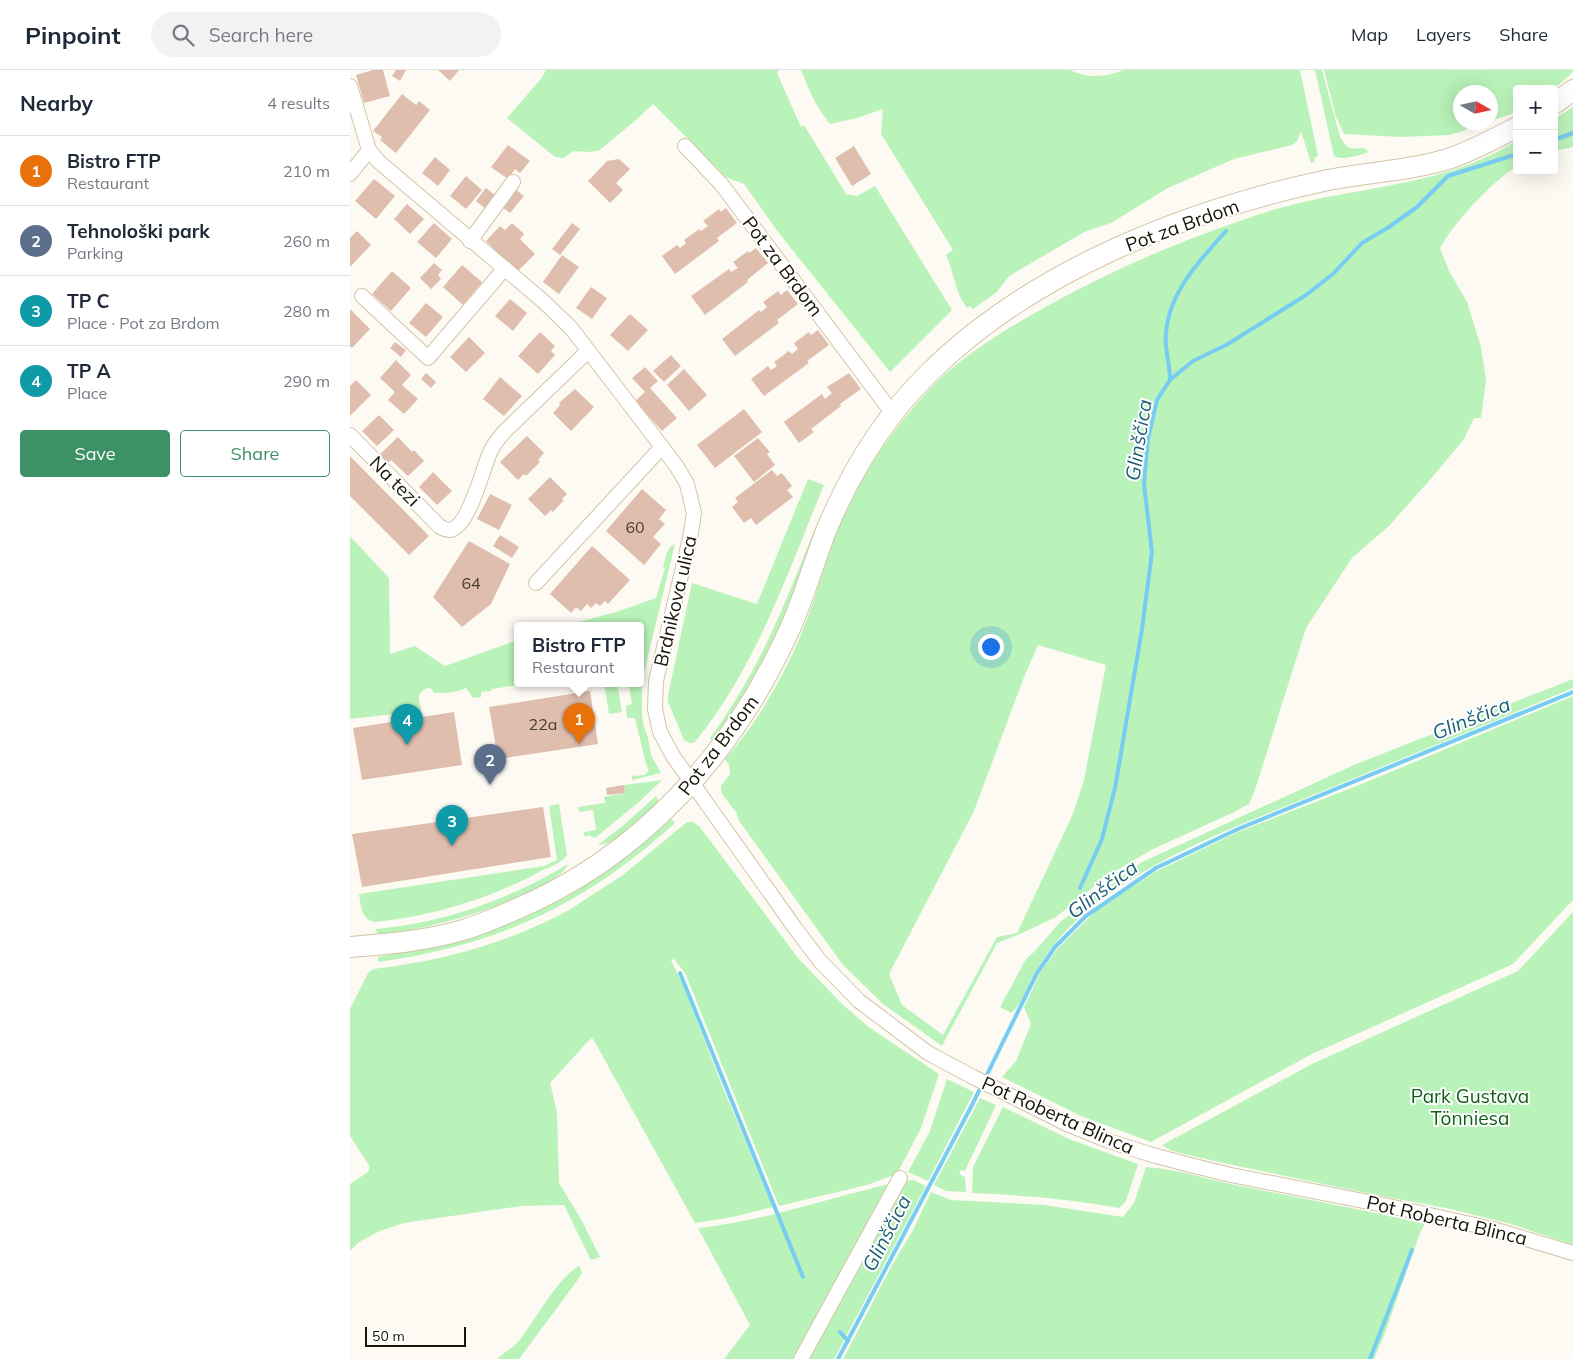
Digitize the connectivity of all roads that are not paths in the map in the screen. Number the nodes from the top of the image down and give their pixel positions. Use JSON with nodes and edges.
{"nodes":[{"id":1,"x":350,"y":86,"type":"edge"},
{"id":2,"x":1573,"y":90,"type":"edge"},
{"id":3,"x":1558,"y":101,"type":"edge"},
{"id":4,"x":1513,"y":129,"type":"edge"},
{"id":5,"x":686,"y":146,"type":"dead end"},
{"id":6,"x":369,"y":150,"type":"junction"},
{"id":7,"x":350,"y":174,"type":"edge"},
{"id":8,"x":513,"y":182,"type":"dead end"},
{"id":9,"x":470,"y":240,"type":"junction"},
{"id":10,"x":505,"y":268,"type":"junction"},
{"id":11,"x":362,"y":296,"type":"dead end"},
{"id":12,"x":588,"y":351,"type":"junction"},
{"id":13,"x":893,"y":414,"type":"junction"},
{"id":14,"x":350,"y":435,"type":"edge"},
{"id":15,"x":662,"y":447,"type":"junction"},
{"id":16,"x":536,"y":583,"type":"dead end"},
{"id":17,"x":692,"y":783,"type":"junction"},
{"id":18,"x":350,"y":947,"type":"edge"},
{"id":19,"x":900,"y":1178,"type":"dead end"},
{"id":20,"x":1573,"y":1253,"type":"edge"},
{"id":21,"x":801,"y":1359,"type":"edge"}],
"edges":[{"from":1,"to":6,"type":"street","name":"Brdnikova ulica"},
{"from":2,"to":3,"type":"main road"},
{"from":4,"to":13,"type":"main road","name":"Pot za Brdom"},
{"from":5,"to":13,"type":"street","name":"Pot za Brdom"},
{"from":6,"to":7,"type":"street"},
{"from":6,"to":9,"type":"street","name":"Brdnikova ulica"},
{"from":8,"to":9,"type":"street"},
{"from":9,"to":10,"type":"street","name":"Brdnikova ulica"},
{"from":10,"to":11,"type":"street"},
{"from":10,"to":12,"type":"street","name":"Brdnikova ulica"},
{"from":12,"to":14,"type":"street","name":"Na tezi"},
{"from":12,"to":15,"type":"street","name":"Brdnikova ulica"},
{"from":13,"to":17,"type":"main road","name":"Pot za Brdom"},
{"from":15,"to":16,"type":"street"},
{"from":15,"to":17,"type":"street","name":"Brdnikova ulica"},
{"from":17,"to":18,"type":"main road","name":"Pot za Brdom"},
{"from":17,"to":20,"type":"street","name":"Pot Roberta Blinca"},
{"from":19,"to":21,"type":"street"}]}
